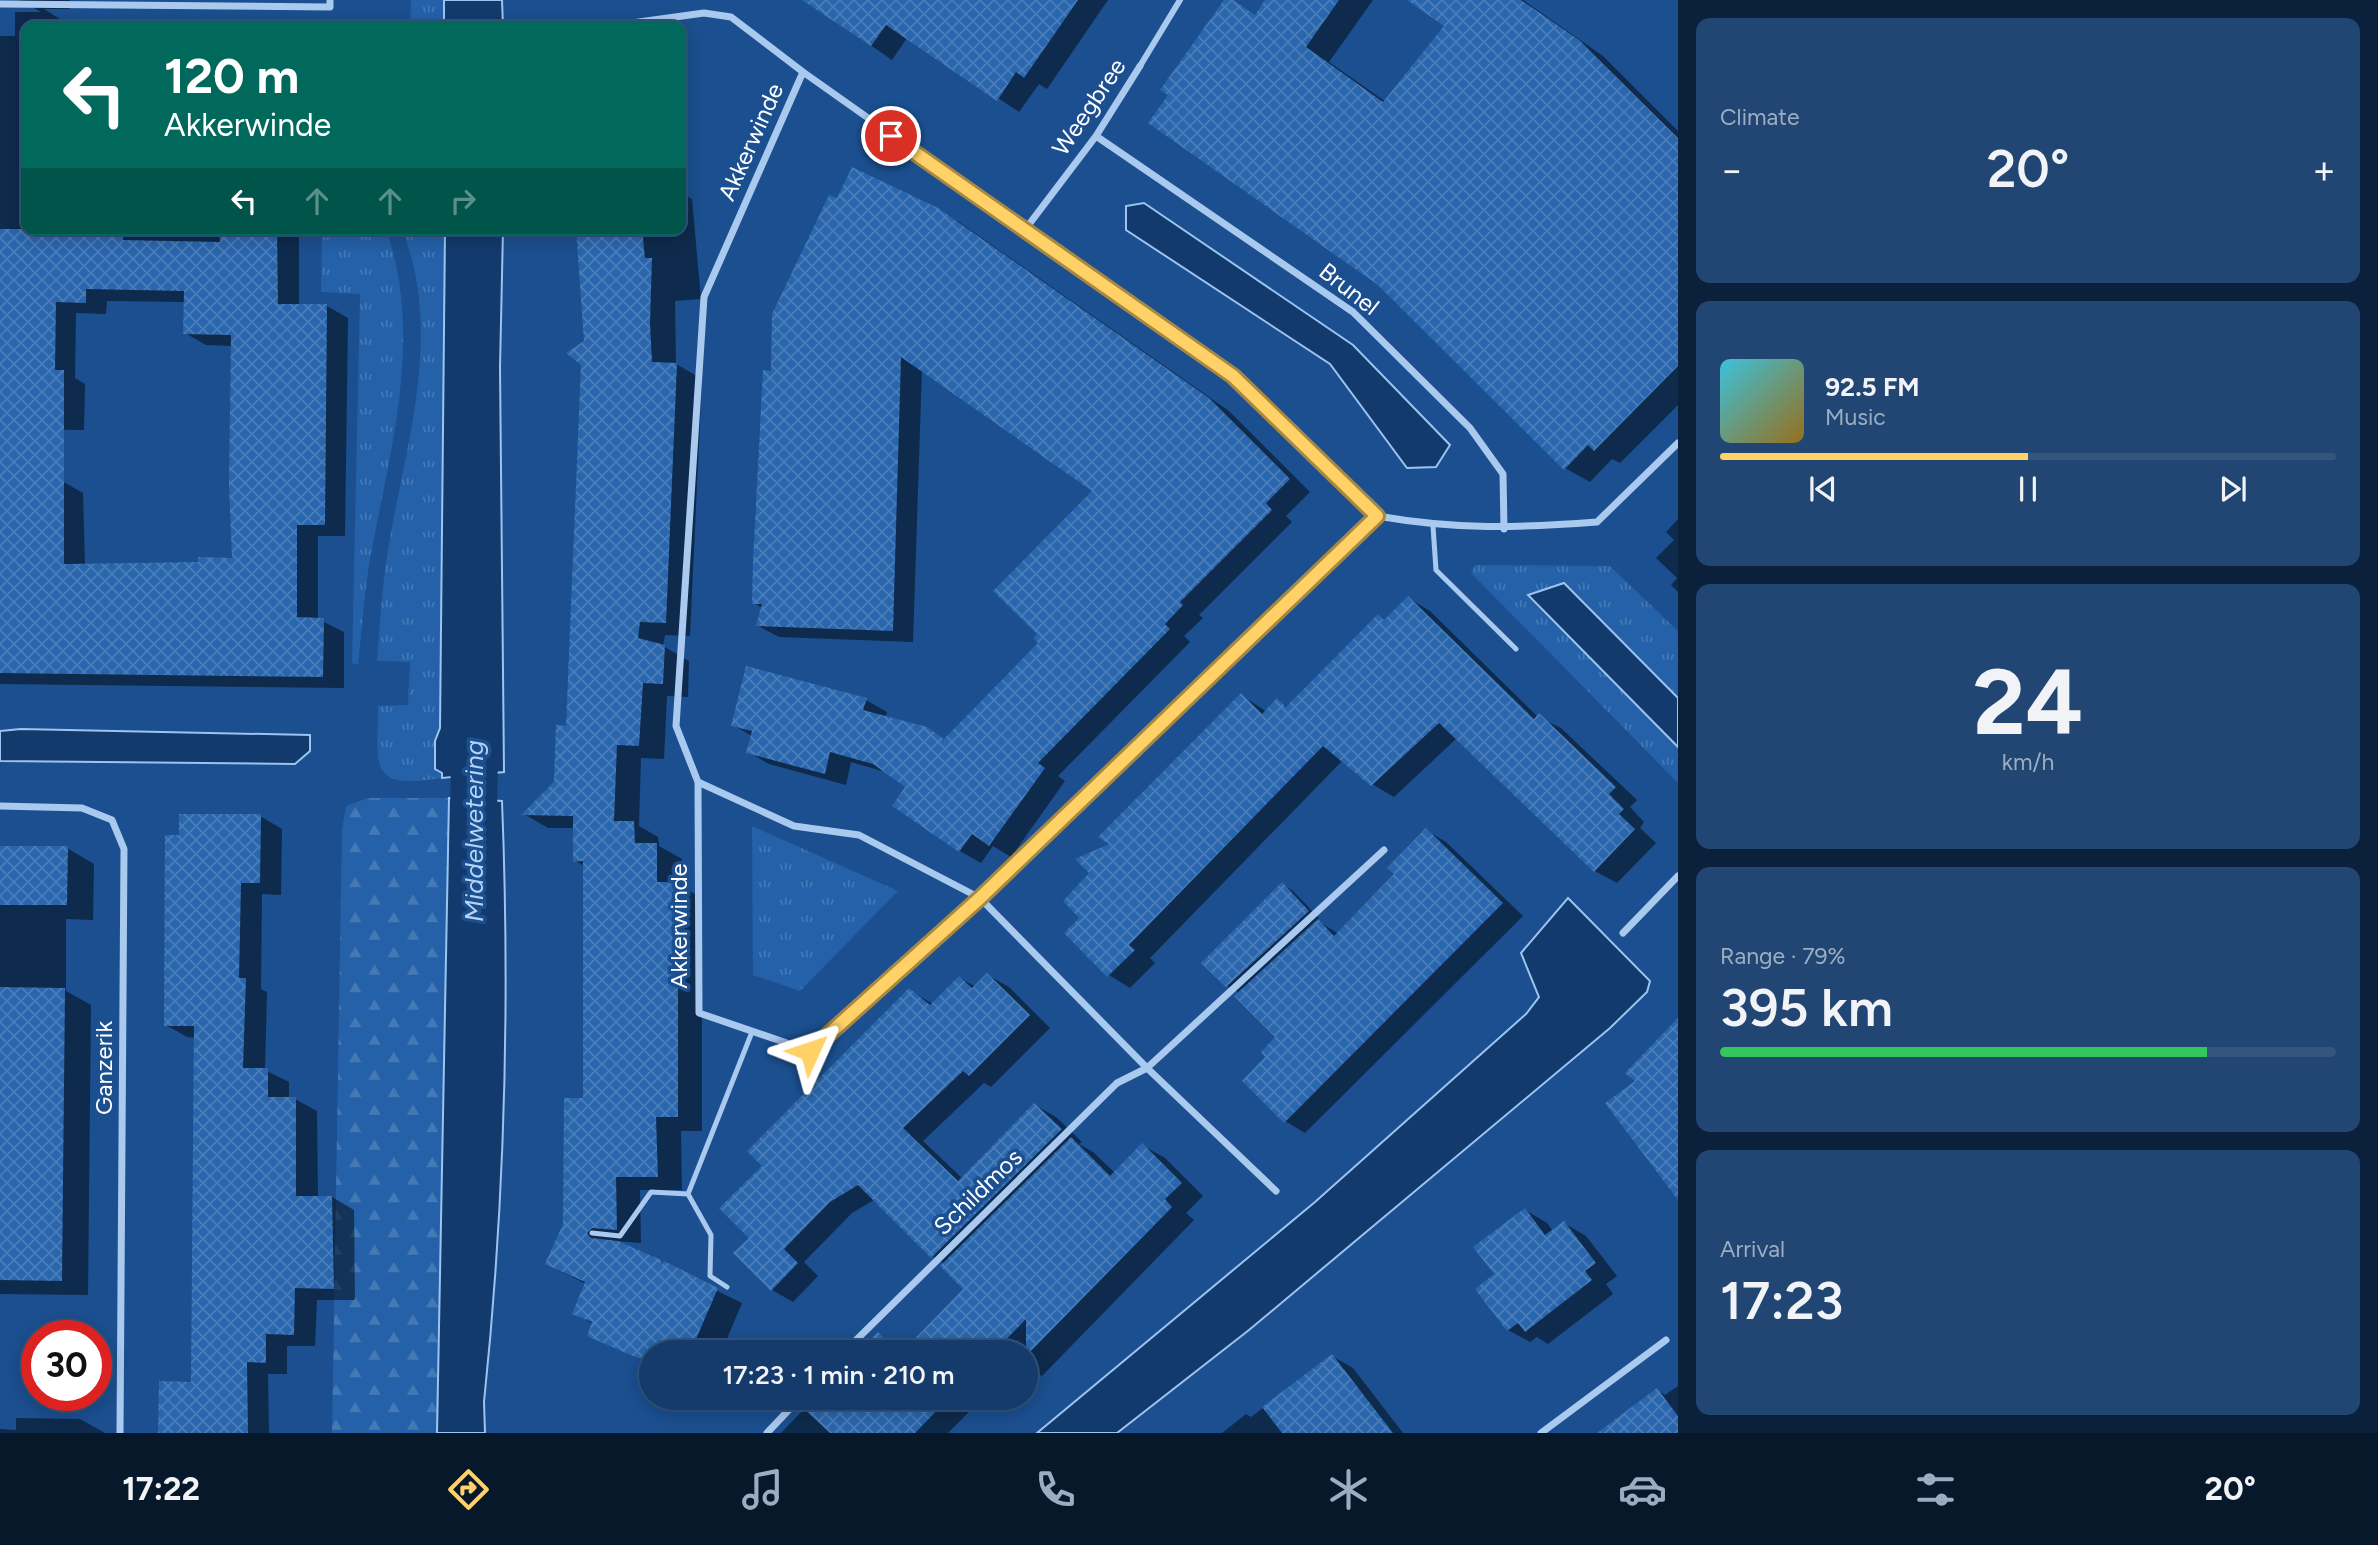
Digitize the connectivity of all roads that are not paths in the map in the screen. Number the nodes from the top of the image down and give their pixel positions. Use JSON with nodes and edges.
{"nodes":[{"id":1,"x":330,"y":0,"type":"edge"},
{"id":2,"x":1180,"y":0,"type":"edge"},
{"id":3,"x":0,"y":4,"type":"edge"},
{"id":4,"x":646,"y":21,"type":"edge"},
{"id":5,"x":1139,"y":66,"type":"joint"},
{"id":6,"x":803,"y":72,"type":"junction"},
{"id":7,"x":1096,"y":136,"type":"junction"},
{"id":8,"x":1024,"y":231,"type":"junction"},
{"id":9,"x":1678,"y":443,"type":"edge"},
{"id":10,"x":1377,"y":516,"type":"junction"},
{"id":11,"x":1433,"y":526,"type":"junction"},
{"id":12,"x":1504,"y":529,"type":"junction"},
{"id":13,"x":1516,"y":649,"type":"dead end"},
{"id":14,"x":698,"y":782,"type":"junction"},
{"id":15,"x":0,"y":806,"type":"edge"},
{"id":16,"x":1384,"y":850,"type":"dead end"},
{"id":17,"x":1678,"y":876,"type":"edge"},
{"id":18,"x":980,"y":898,"type":"junction"},
{"id":19,"x":1623,"y":933,"type":"dead end"},
{"id":20,"x":752,"y":1032,"type":"junction"},
{"id":21,"x":1147,"y":1068,"type":"junction"},
{"id":22,"x":1276,"y":1191,"type":"dead end"},
{"id":23,"x":688,"y":1194,"type":"junction"},
{"id":24,"x":592,"y":1233,"type":"dead end"},
{"id":25,"x":727,"y":1287,"type":"dead end"},
{"id":26,"x":856,"y":1340,"type":"edge"},
{"id":27,"x":1666,"y":1340,"type":"dead end"},
{"id":28,"x":788,"y":1410,"type":"edge"},
{"id":29,"x":120,"y":1433,"type":"edge"},
{"id":30,"x":766,"y":1433,"type":"edge"},
{"id":31,"x":1541,"y":1433,"type":"edge"}],
"edges":[{"from":1,"to":3,"type":"street"},
{"from":2,"to":5,"type":"street","name":"Weegbree"},
{"from":4,"to":6,"type":"street"},
{"from":5,"to":7,"type":"street","name":"Weegbree"},
{"from":6,"to":8,"type":"street","name":"Akkerwinde"},
{"from":6,"to":14,"type":"street","name":"Akkerwinde"},
{"from":7,"to":8,"type":"street","name":"Weegbree"},
{"from":7,"to":12,"type":"street","name":"Brunel"},
{"from":8,"to":10,"type":"street","name":"Akkerwinde"},
{"from":9,"to":12,"type":"street"},
{"from":10,"to":11,"type":"street"},
{"from":10,"to":18,"type":"street","name":"Akkerwinde"},
{"from":11,"to":12,"type":"street"},
{"from":11,"to":13,"type":"lane"},
{"from":14,"to":18,"type":"street"},
{"from":14,"to":20,"type":"street","name":"Akkerwinde"},
{"from":15,"to":29,"type":"street","name":"Ganzerik"},
{"from":16,"to":21,"type":"street","name":"Schildmos"},
{"from":17,"to":19,"type":"street"},
{"from":18,"to":20,"type":"street","name":"Akkerwinde"},
{"from":18,"to":21,"type":"street"},
{"from":20,"to":23,"type":"lane"},
{"from":21,"to":22,"type":"street"},
{"from":21,"to":26,"type":"street","name":"Schildmos"},
{"from":23,"to":24,"type":"lane"},
{"from":23,"to":25,"type":"lane"},
{"from":27,"to":31,"type":"street"},
{"from":28,"to":30,"type":"street"}]}
